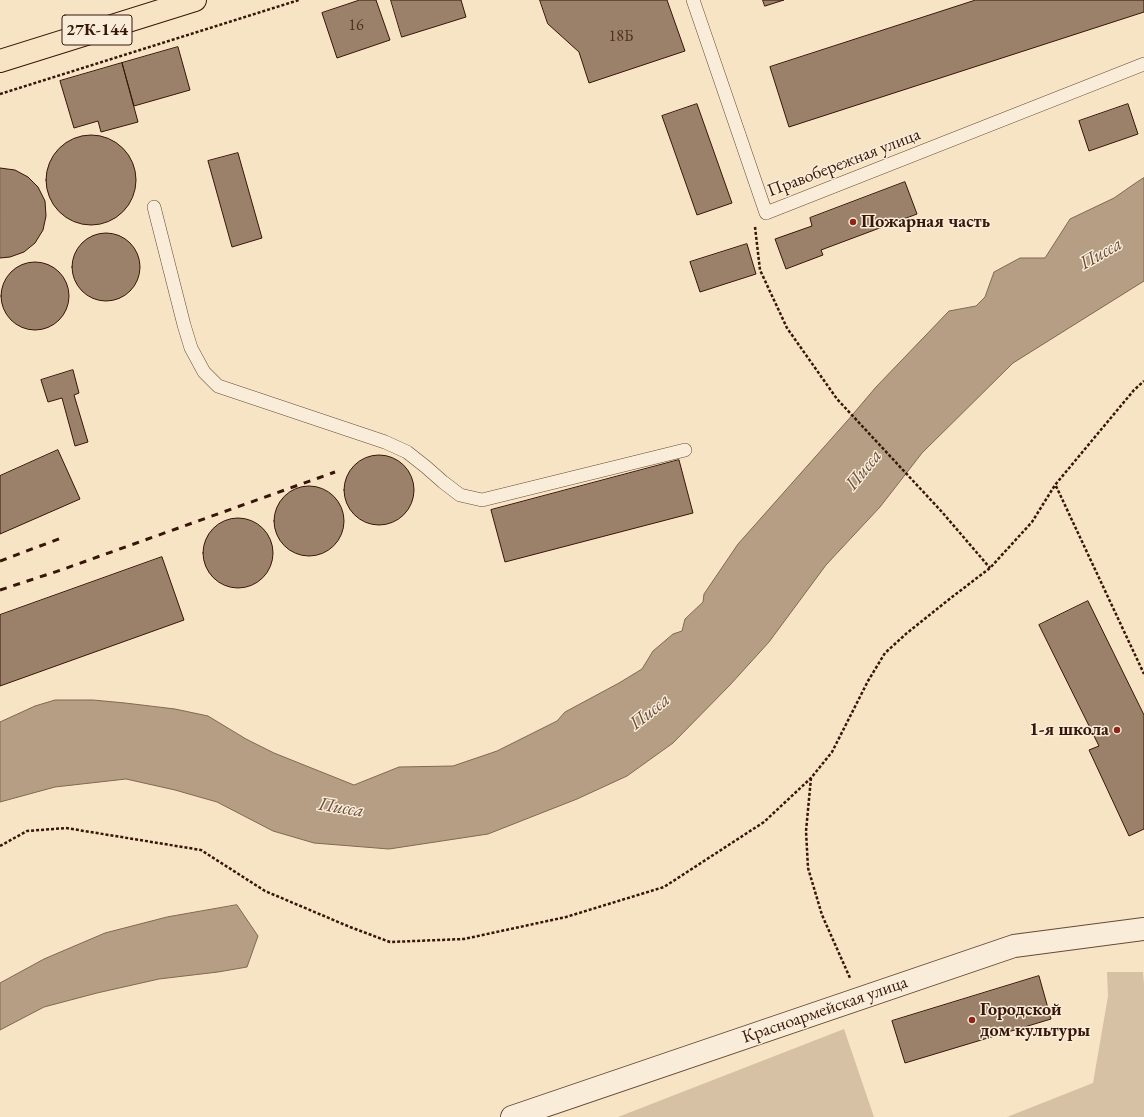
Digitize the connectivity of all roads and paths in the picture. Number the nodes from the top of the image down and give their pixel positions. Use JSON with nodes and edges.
{"nodes":[{"id":1,"x":195,"y":0,"type":"edge"},
{"id":2,"x":299,"y":0,"type":"edge"},
{"id":3,"x":693,"y":0,"type":"edge"},
{"id":4,"x":0,"y":60,"type":"edge"},
{"id":5,"x":1144,"y":64,"type":"edge"},
{"id":6,"x":0,"y":94,"type":"edge"},
{"id":7,"x":154,"y":207,"type":"dead end"},
{"id":8,"x":766,"y":212,"type":"junction"},
{"id":9,"x":1144,"y":381,"type":"edge"},
{"id":10,"x":685,"y":450,"type":"dead end"},
{"id":11,"x":1056,"y":486,"type":"junction"},
{"id":12,"x":990,"y":568,"type":"junction"},
{"id":13,"x":1144,"y":674,"type":"edge"},
{"id":14,"x":811,"y":778,"type":"junction"},
{"id":15,"x":0,"y":846,"type":"edge"},
{"id":16,"x":1144,"y":929,"type":"edge"},
{"id":17,"x":859,"y":999,"type":"junction"},
{"id":18,"x":512,"y":1117,"type":"edge"}],
"edges":[{"from":1,"to":4,"type":"main road","number":"27К-144"},
{"from":2,"to":6,"type":"path"},
{"from":3,"to":8,"type":"lane","name":"Правобережная улица"},
{"from":5,"to":8,"type":"lane","name":"Правобережная улица"},
{"from":7,"to":10,"type":"lane"},
{"from":8,"to":12,"type":"path"},
{"from":9,"to":11,"type":"path"},
{"from":11,"to":12,"type":"path"},
{"from":11,"to":13,"type":"path"},
{"from":12,"to":14,"type":"path"},
{"from":14,"to":15,"type":"path"},
{"from":14,"to":17,"type":"path"},
{"from":16,"to":17,"type":"street","name":"Красноармейская улица"},
{"from":17,"to":18,"type":"street","name":"Красноармейская улица"}]}
